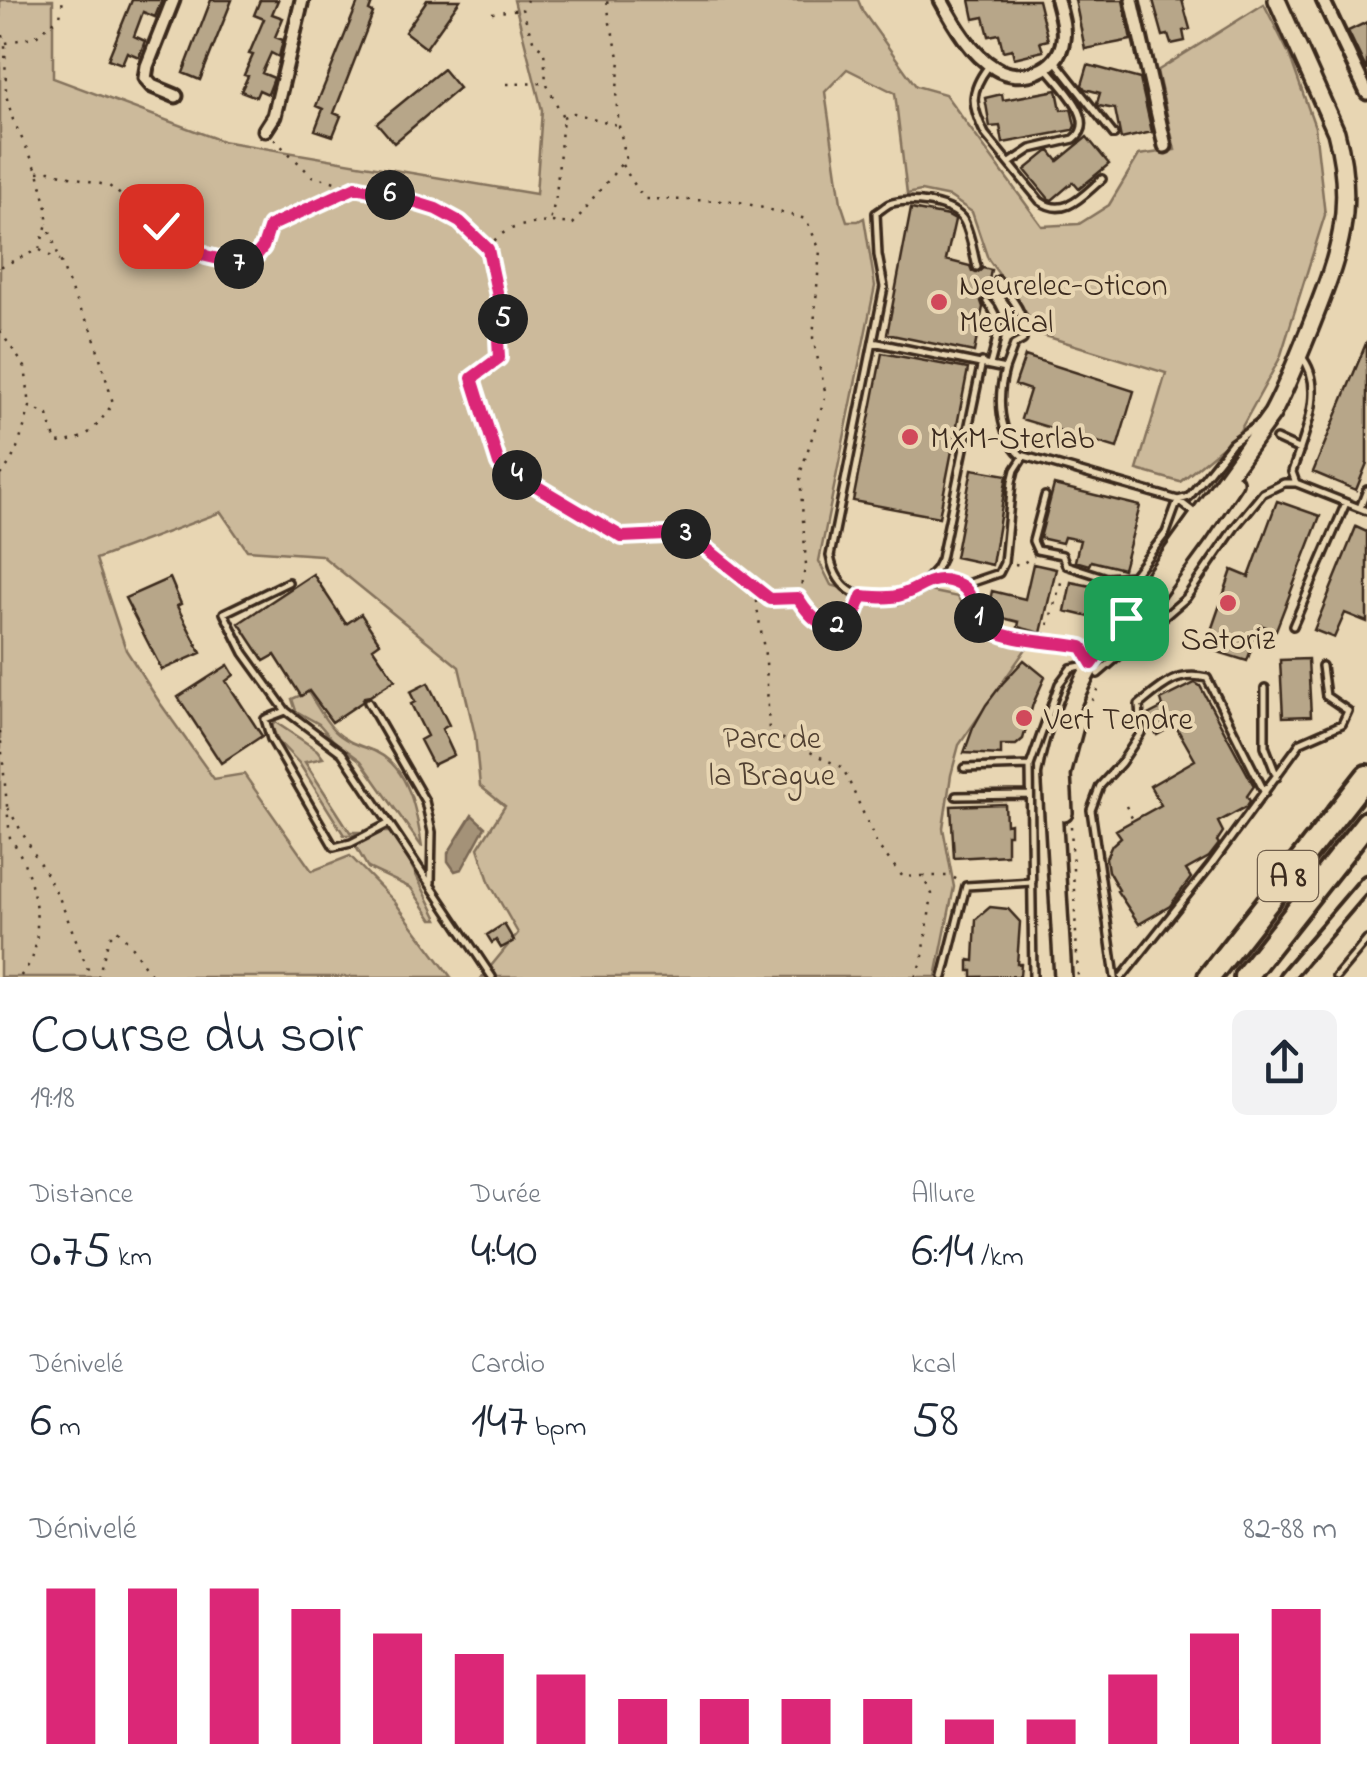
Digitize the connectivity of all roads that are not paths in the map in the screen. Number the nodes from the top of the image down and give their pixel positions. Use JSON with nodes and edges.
{"nodes":[{"id":1,"x":173,"y":0,"type":"edge"},
{"id":2,"x":302,"y":0,"type":"edge"},
{"id":3,"x":941,"y":0,"type":"edge"},
{"id":4,"x":1056,"y":0,"type":"edge"},
{"id":5,"x":1132,"y":0,"type":"edge"},
{"id":6,"x":1278,"y":0,"type":"edge"},
{"id":7,"x":1322,"y":0,"type":"edge"},
{"id":8,"x":1051,"y":63,"type":"junction"},
{"id":9,"x":990,"y":64,"type":"junction"},
{"id":10,"x":1367,"y":93,"type":"edge"},
{"id":11,"x":176,"y":96,"type":"dead end"},
{"id":12,"x":265,"y":130,"type":"road end"},
{"id":13,"x":1114,"y":135,"type":"dead end"},
{"id":14,"x":1165,"y":146,"type":"dead end"},
{"id":15,"x":1010,"y":164,"type":"junction"},
{"id":16,"x":1102,"y":179,"type":"dead end"},
{"id":17,"x":977,"y":267,"type":"dead end"},
{"id":18,"x":998,"y":280,"type":"dead end"},
{"id":19,"x":987,"y":302,"type":"dead end"},
{"id":20,"x":873,"y":342,"type":"junction"},
{"id":21,"x":1299,"y":354,"type":"junction"},
{"id":22,"x":982,"y":362,"type":"junction"},
{"id":23,"x":990,"y":365,"type":"junction"},
{"id":24,"x":1005,"y":369,"type":"junction"},
{"id":25,"x":1272,"y":414,"type":"junction"},
{"id":26,"x":1268,"y":436,"type":"junction"},
{"id":27,"x":1300,"y":450,"type":"junction"},
{"id":28,"x":1024,"y":456,"type":"junction"},
{"id":29,"x":1296,"y":484,"type":"junction"},
{"id":30,"x":1367,"y":490,"type":"edge"},
{"id":31,"x":1044,"y":496,"type":"dead end"},
{"id":32,"x":1178,"y":500,"type":"junction"},
{"id":33,"x":1346,"y":503,"type":"junction"},
{"id":34,"x":1363,"y":510,"type":"edge"},
{"id":35,"x":1198,"y":516,"type":"junction"},
{"id":36,"x":1200,"y":534,"type":"junction"},
{"id":37,"x":288,"y":582,"type":"dead end"},
{"id":38,"x":925,"y":582,"type":"junction"},
{"id":39,"x":961,"y":586,"type":"junction"},
{"id":40,"x":1293,"y":626,"type":"dead end"},
{"id":41,"x":1322,"y":666,"type":"dead end"},
{"id":42,"x":1095,"y":669,"type":"junction"},
{"id":43,"x":1265,"y":688,"type":"dead end"},
{"id":44,"x":368,"y":702,"type":"dead end"},
{"id":45,"x":286,"y":711,"type":"junction"},
{"id":46,"x":1030,"y":766,"type":"junction"},
{"id":47,"x":964,"y":768,"type":"dead end"},
{"id":48,"x":1367,"y":776,"type":"edge"},
{"id":49,"x":1276,"y":777,"type":"junction"},
{"id":50,"x":1265,"y":793,"type":"junction"},
{"id":51,"x":1030,"y":795,"type":"junction"},
{"id":52,"x":956,"y":796,"type":"dead end"},
{"id":53,"x":1367,"y":822,"type":"edge"},
{"id":54,"x":389,"y":823,"type":"junction"},
{"id":55,"x":1032,"y":882,"type":"junction"},
{"id":56,"x":1367,"y":882,"type":"edge"},
{"id":57,"x":431,"y":886,"type":"junction"},
{"id":58,"x":1367,"y":940,"type":"edge"},
{"id":59,"x":492,"y":977,"type":"edge"},
{"id":60,"x":943,"y":977,"type":"edge"},
{"id":61,"x":1033,"y":977,"type":"edge"},
{"id":62,"x":1063,"y":977,"type":"edge"},
{"id":63,"x":1072,"y":977,"type":"edge"},
{"id":64,"x":1119,"y":977,"type":"edge"},
{"id":65,"x":1208,"y":977,"type":"edge"},
{"id":66,"x":1245,"y":977,"type":"edge"},
{"id":67,"x":1286,"y":977,"type":"edge"},
{"id":68,"x":1336,"y":977,"type":"edge"}],
"edges":[{"from":1,"to":11,"type":"street"},
{"from":2,"to":12,"type":"street"},
{"from":3,"to":9,"type":"street"},
{"from":4,"to":8,"type":"street"},
{"from":5,"to":14,"type":"street"},
{"from":6,"to":21,"type":"main road"},
{"from":7,"to":10,"type":"street"},
{"from":8,"to":9,"type":"street"},
{"from":8,"to":13,"type":"lane"},
{"from":8,"to":15,"type":"lane"},
{"from":9,"to":15,"type":"lane"},
{"from":15,"to":16,"type":"lane"},
{"from":17,"to":20,"type":"lane"},
{"from":18,"to":24,"type":"lane"},
{"from":19,"to":23,"type":"lane"},
{"from":20,"to":22,"type":"lane"},
{"from":20,"to":38,"type":"lane"},
{"from":21,"to":25,"type":"main road"},
{"from":21,"to":27,"type":"lane"},
{"from":22,"to":23,"type":"lane"},
{"from":22,"to":38,"type":"lane"},
{"from":23,"to":24,"type":"lane"},
{"from":24,"to":28,"type":"lane"},
{"from":25,"to":26,"type":"main road"},
{"from":25,"to":32,"type":"lane"},
{"from":26,"to":27,"type":"lane"},
{"from":26,"to":35,"type":"main road"},
{"from":26,"to":36,"type":"main road"},
{"from":27,"to":29,"type":"lane"},
{"from":28,"to":32,"type":"lane"},
{"from":28,"to":39,"type":"lane"},
{"from":29,"to":33,"type":"lane"},
{"from":29,"to":42,"type":"lane"},
{"from":30,"to":34,"type":"lane"},
{"from":31,"to":32,"type":"lane"},
{"from":32,"to":35,"type":"lane"},
{"from":33,"to":34,"type":"lane"},
{"from":33,"to":40,"type":"lane"},
{"from":35,"to":36,"type":"main road"},
{"from":35,"to":42,"type":"main road"},
{"from":36,"to":42,"type":"main road"},
{"from":37,"to":45,"type":"lane"},
{"from":38,"to":39,"type":"lane"},
{"from":39,"to":42,"type":"lane"},
{"from":41,"to":49,"type":"lane"},
{"from":42,"to":46,"type":"lane"},
{"from":42,"to":62,"type":"main road"},
{"from":42,"to":63,"type":"main road"},
{"from":43,"to":49,"type":"lane"},
{"from":44,"to":57,"type":"lane"},
{"from":45,"to":54,"type":"lane"},
{"from":45,"to":54,"type":"lane"},
{"from":46,"to":47,"type":"lane"},
{"from":46,"to":51,"type":"lane"},
{"from":48,"to":65,"type":"highway","number":"A 8"},
{"from":49,"to":50,"type":"lane"},
{"from":50,"to":64,"type":"lane"},
{"from":50,"to":64,"type":"lane"},
{"from":51,"to":52,"type":"lane"},
{"from":51,"to":55,"type":"lane"},
{"from":53,"to":66,"type":"highway","number":"A 8"},
{"from":54,"to":57,"type":"lane"},
{"from":55,"to":60,"type":"lane"},
{"from":55,"to":61,"type":"lane"},
{"from":56,"to":67,"type":"street"},
{"from":57,"to":59,"type":"lane"},
{"from":58,"to":68,"type":"lane"}]}
